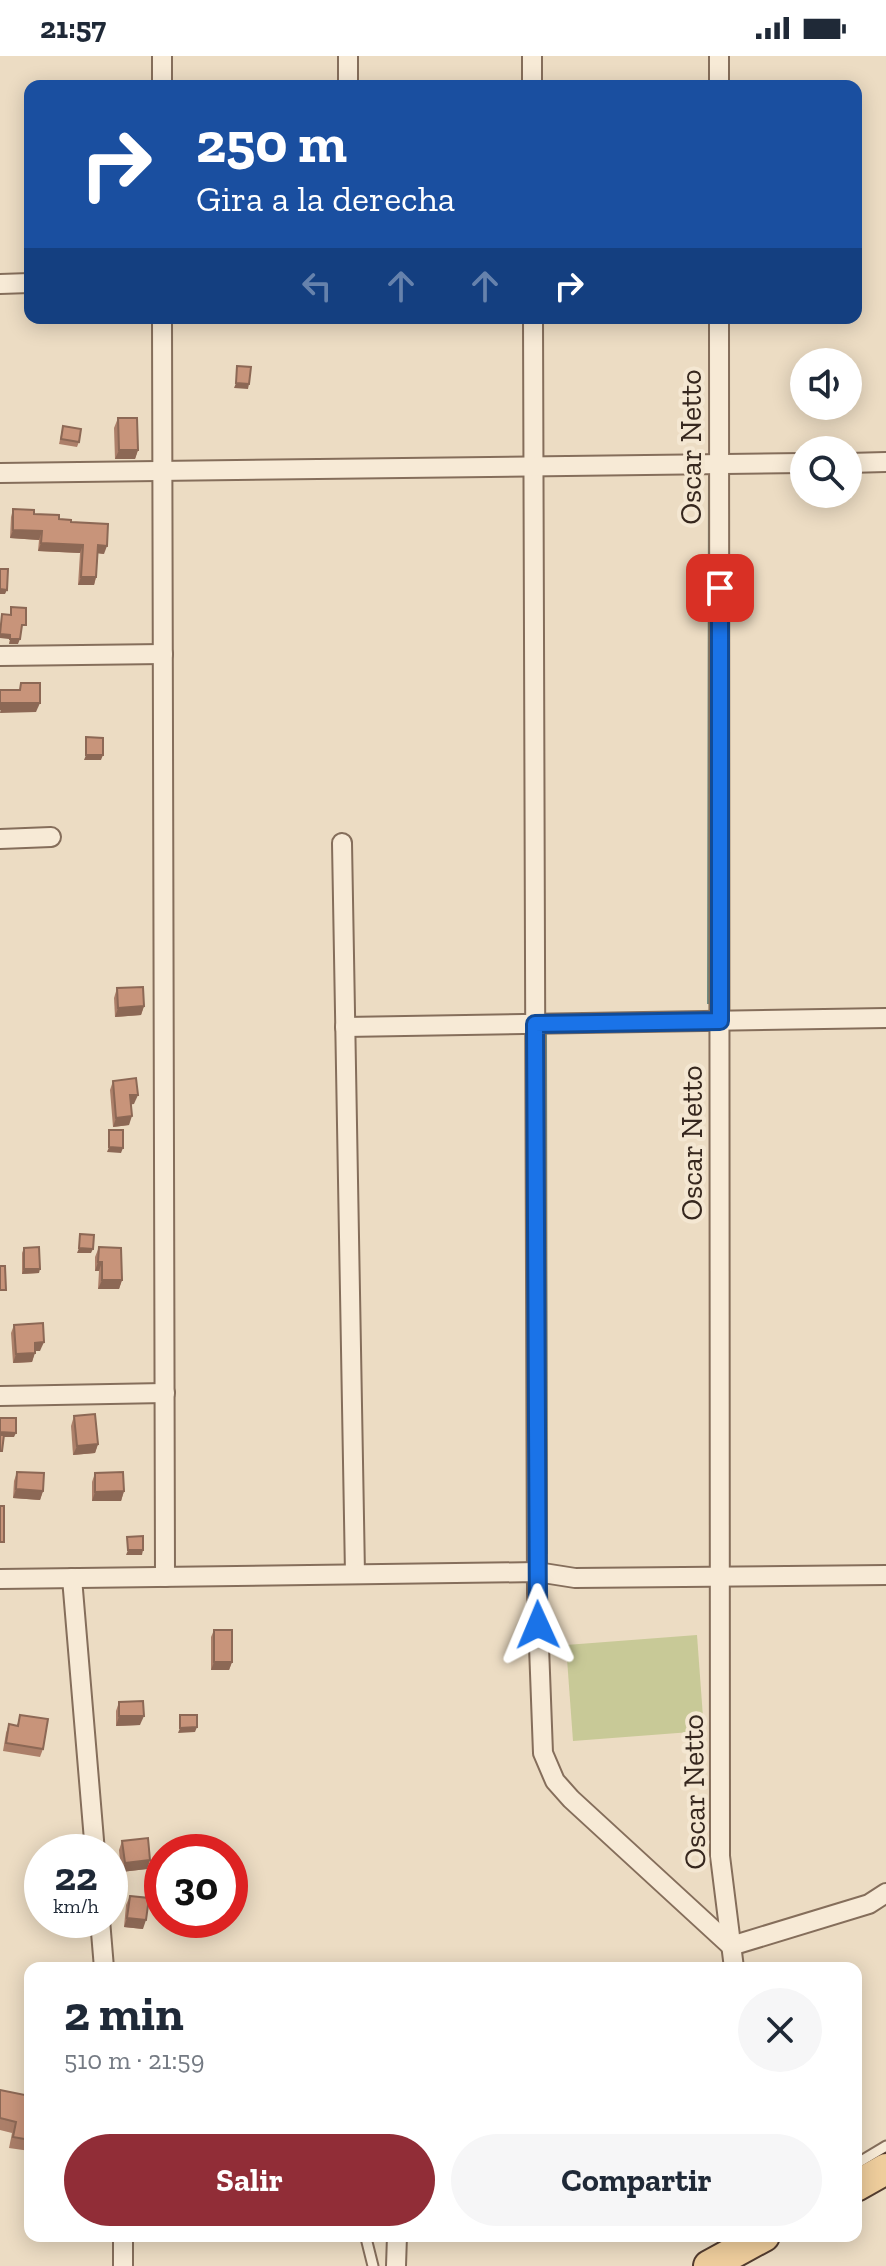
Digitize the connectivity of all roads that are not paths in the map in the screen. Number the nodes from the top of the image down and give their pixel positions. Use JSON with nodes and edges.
{"nodes":[{"id":1,"x":162,"y":56,"type":"edge"},
{"id":2,"x":348,"y":56,"type":"edge"},
{"id":3,"x":532,"y":56,"type":"edge"},
{"id":4,"x":719,"y":56,"type":"edge"},
{"id":5,"x":162,"y":80,"type":"edge"},
{"id":6,"x":348,"y":80,"type":"edge"},
{"id":7,"x":532,"y":80,"type":"edge"},
{"id":8,"x":719,"y":80,"type":"edge"},
{"id":9,"x":24,"y":283,"type":"edge"},
{"id":10,"x":0,"y":284,"type":"edge"},
{"id":11,"x":162,"y":324,"type":"edge"},
{"id":12,"x":533,"y":324,"type":"edge"},
{"id":13,"x":719,"y":324,"type":"edge"},
{"id":14,"x":886,"y":462,"type":"edge"},
{"id":15,"x":790,"y":463,"type":"edge"},
{"id":16,"x":862,"y":463,"type":"edge"},
{"id":17,"x":720,"y":464,"type":"junction"},
{"id":18,"x":533,"y":466,"type":"junction"},
{"id":19,"x":163,"y":470,"type":"junction"},
{"id":20,"x":0,"y":473,"type":"edge"},
{"id":21,"x":163,"y":654,"type":"junction"},
{"id":22,"x":0,"y":656,"type":"edge"},
{"id":23,"x":51,"y":837,"type":"dead end"},
{"id":24,"x":0,"y":839,"type":"edge"},
{"id":25,"x":342,"y":843,"type":"dead end"},
{"id":26,"x":886,"y":1018,"type":"edge"},
{"id":27,"x":720,"y":1021,"type":"junction"},
{"id":28,"x":535,"y":1024,"type":"junction"},
{"id":29,"x":345,"y":1027,"type":"junction"},
{"id":30,"x":165,"y":1393,"type":"junction"},
{"id":31,"x":0,"y":1396,"type":"edge"},
{"id":32,"x":537,"y":1572,"type":"junction"},
{"id":33,"x":355,"y":1574,"type":"junction"},
{"id":34,"x":886,"y":1575,"type":"edge"},
{"id":35,"x":165,"y":1577,"type":"junction"},
{"id":36,"x":72,"y":1578,"type":"junction"},
{"id":37,"x":720,"y":1578,"type":"junction"},
{"id":38,"x":0,"y":1579,"type":"edge"},
{"id":39,"x":93,"y":1834,"type":"edge"},
{"id":40,"x":886,"y":1893,"type":"edge"},
{"id":41,"x":102,"y":1938,"type":"edge"},
{"id":42,"x":731,"y":1946,"type":"junction"},
{"id":43,"x":104,"y":1962,"type":"edge"},
{"id":44,"x":733,"y":1962,"type":"edge"},
{"id":45,"x":886,"y":2146,"type":"edge"},
{"id":46,"x":862,"y":2160,"type":"edge"},
{"id":47,"x":886,"y":2169,"type":"edge"},
{"id":48,"x":862,"y":2183,"type":"edge"},
{"id":49,"x":123,"y":2242,"type":"edge"},
{"id":50,"x":367,"y":2242,"type":"edge"},
{"id":51,"x":397,"y":2242,"type":"edge"},
{"id":52,"x":753,"y":2242,"type":"edge"},
{"id":53,"x":123,"y":2266,"type":"edge"},
{"id":54,"x":373,"y":2266,"type":"edge"},
{"id":55,"x":396,"y":2266,"type":"edge"},
{"id":56,"x":709,"y":2266,"type":"edge"}],
"edges":[{"from":1,"to":5,"type":"street"},
{"from":2,"to":6,"type":"street"},
{"from":3,"to":7,"type":"street"},
{"from":4,"to":8,"type":"street"},
{"from":9,"to":10,"type":"street"},
{"from":11,"to":19,"type":"street"},
{"from":12,"to":18,"type":"street"},
{"from":13,"to":17,"type":"street","name":"Oscar Netto"},
{"from":14,"to":16,"type":"street"},
{"from":15,"to":17,"type":"street"},
{"from":17,"to":18,"type":"street"},
{"from":17,"to":27,"type":"street","name":"Oscar Netto"},
{"from":18,"to":19,"type":"street"},
{"from":18,"to":28,"type":"street"},
{"from":19,"to":20,"type":"street"},
{"from":19,"to":21,"type":"street"},
{"from":21,"to":22,"type":"street"},
{"from":21,"to":30,"type":"street"},
{"from":23,"to":24,"type":"street"},
{"from":25,"to":29,"type":"street"},
{"from":26,"to":27,"type":"street"},
{"from":27,"to":28,"type":"street"},
{"from":27,"to":37,"type":"street","name":"Oscar Netto"},
{"from":28,"to":29,"type":"street"},
{"from":28,"to":32,"type":"street"},
{"from":29,"to":33,"type":"street"},
{"from":30,"to":31,"type":"street"},
{"from":30,"to":35,"type":"street"},
{"from":32,"to":33,"type":"street"},
{"from":32,"to":37,"type":"street"},
{"from":32,"to":42,"type":"street"},
{"from":33,"to":35,"type":"street"},
{"from":34,"to":37,"type":"street"},
{"from":35,"to":36,"type":"street"},
{"from":36,"to":38,"type":"street"},
{"from":36,"to":39,"type":"street"},
{"from":37,"to":42,"type":"street","name":"Oscar Netto"},
{"from":40,"to":42,"type":"street"},
{"from":41,"to":43,"type":"street"},
{"from":42,"to":44,"type":"street","name":"Oscar Netto"},
{"from":45,"to":46,"type":"lane"},
{"from":47,"to":48,"type":"main road"},
{"from":49,"to":53,"type":"street"},
{"from":50,"to":54,"type":"lane"},
{"from":51,"to":55,"type":"street"},
{"from":52,"to":56,"type":"main road"}]}
